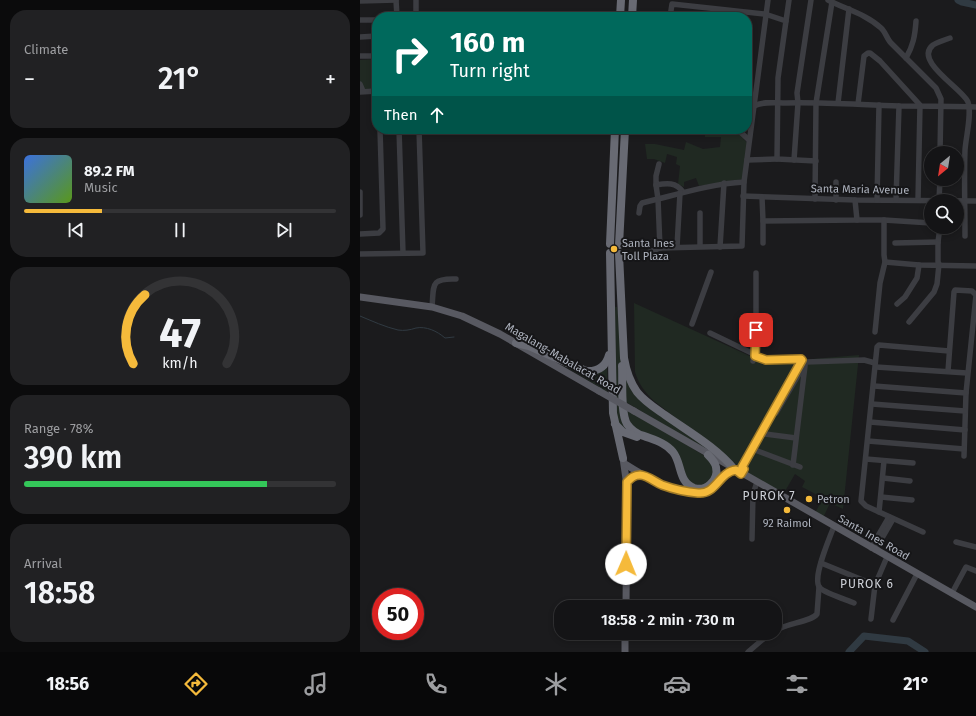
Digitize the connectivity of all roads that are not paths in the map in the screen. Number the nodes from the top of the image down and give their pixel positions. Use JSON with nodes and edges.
{"nodes":[{"id":1,"x":396,"y":0,"type":"edge"},
{"id":2,"x":416,"y":0,"type":"edge"},
{"id":3,"x":621,"y":0,"type":"edge"},
{"id":4,"x":633,"y":0,"type":"edge"},
{"id":5,"x":768,"y":0,"type":"edge"},
{"id":6,"x":789,"y":0,"type":"edge"},
{"id":7,"x":811,"y":0,"type":"edge"},
{"id":8,"x":360,"y":1,"type":"edge"},
{"id":9,"x":830,"y":1,"type":"edge"},
{"id":10,"x":673,"y":2,"type":"edge"},
{"id":11,"x":849,"y":9,"type":"junction"},
{"id":12,"x":397,"y":12,"type":"edge"},
{"id":13,"x":416,"y":12,"type":"edge"},
{"id":14,"x":620,"y":12,"type":"edge"},
{"id":15,"x":632,"y":12,"type":"edge"},
{"id":16,"x":671,"y":12,"type":"edge"},
{"id":17,"x":750,"y":12,"type":"edge"},
{"id":18,"x":752,"y":12,"type":"edge"},
{"id":19,"x":765,"y":14,"type":"junction"},
{"id":20,"x":360,"y":20,"type":"edge"},
{"id":21,"x":372,"y":20,"type":"edge"},
{"id":22,"x":786,"y":21,"type":"junction"},
{"id":23,"x":916,"y":21,"type":"dead end"},
{"id":24,"x":372,"y":36,"type":"edge"},
{"id":25,"x":360,"y":37,"type":"edge"},
{"id":26,"x":950,"y":38,"type":"dead end"},
{"id":27,"x":360,"y":56,"type":"edge"},
{"id":28,"x":372,"y":56,"type":"edge"},
{"id":29,"x":906,"y":58,"type":"junction"},
{"id":30,"x":360,"y":84,"type":"edge"},
{"id":31,"x":372,"y":91,"type":"edge"},
{"id":32,"x":361,"y":92,"type":"edge"},
{"id":33,"x":755,"y":96,"type":"junction"},
{"id":34,"x":761,"y":102,"type":"junction"},
{"id":35,"x":816,"y":102,"type":"junction"},
{"id":36,"x":778,"y":103,"type":"junction"},
{"id":37,"x":798,"y":103,"type":"junction"},
{"id":38,"x":838,"y":103,"type":"junction"},
{"id":39,"x":858,"y":104,"type":"junction"},
{"id":40,"x":879,"y":105,"type":"junction"},
{"id":41,"x":940,"y":105,"type":"junction"},
{"id":42,"x":754,"y":106,"type":"junction"},
{"id":43,"x":899,"y":106,"type":"junction"},
{"id":44,"x":920,"y":106,"type":"junction"},
{"id":45,"x":969,"y":106,"type":"junction"},
{"id":46,"x":976,"y":107,"type":"edge"},
{"id":47,"x":752,"y":120,"type":"edge"},
{"id":48,"x":380,"y":134,"type":"edge"},
{"id":49,"x":399,"y":134,"type":"edge"},
{"id":50,"x":419,"y":134,"type":"edge"},
{"id":51,"x":614,"y":134,"type":"edge"},
{"id":52,"x":626,"y":134,"type":"edge"},
{"id":53,"x":743,"y":134,"type":"edge"},
{"id":54,"x":750,"y":134,"type":"edge"},
{"id":55,"x":749,"y":140,"type":"junction"},
{"id":56,"x":940,"y":146,"type":"edge"},
{"id":57,"x":777,"y":159,"type":"junction"},
{"id":58,"x":747,"y":160,"type":"junction"},
{"id":59,"x":794,"y":160,"type":"junction"},
{"id":60,"x":816,"y":161,"type":"junction"},
{"id":61,"x":659,"y":164,"type":"dead end"},
{"id":62,"x":744,"y":182,"type":"junction"},
{"id":63,"x":836,"y":182,"type":"dead end"},
{"id":64,"x":724,"y":183,"type":"junction"},
{"id":65,"x":656,"y":185,"type":"junction"},
{"id":66,"x":360,"y":192,"type":"edge"},
{"id":67,"x":682,"y":192,"type":"junction"},
{"id":68,"x":743,"y":196,"type":"junction"},
{"id":69,"x":762,"y":197,"type":"junction"},
{"id":70,"x":658,"y":199,"type":"junction"},
{"id":71,"x":815,"y":199,"type":"junction"},
{"id":72,"x":836,"y":200,"type":"junction"},
{"id":73,"x":855,"y":200,"type":"junction"},
{"id":74,"x":877,"y":200,"type":"junction"},
{"id":75,"x":896,"y":200,"type":"junction"},
{"id":76,"x":918,"y":200,"type":"junction"},
{"id":77,"x":924,"y":200,"type":"edge"},
{"id":78,"x":966,"y":201,"type":"junction"},
{"id":79,"x":976,"y":201,"type":"edge"},
{"id":80,"x":639,"y":213,"type":"dead end"},
{"id":81,"x":700,"y":213,"type":"dead end"},
{"id":82,"x":360,"y":215,"type":"edge"},
{"id":83,"x":857,"y":220,"type":"junction"},
{"id":84,"x":884,"y":220,"type":"junction"},
{"id":85,"x":764,"y":221,"type":"junction"},
{"id":86,"x":924,"y":223,"type":"edge"},
{"id":87,"x":360,"y":234,"type":"edge"},
{"id":88,"x":939,"y":234,"type":"edge"},
{"id":89,"x":965,"y":236,"type":"dead end"},
{"id":90,"x":938,"y":242,"type":"junction"},
{"id":91,"x":763,"y":243,"type":"dead end"},
{"id":92,"x":895,"y":243,"type":"dead end"},
{"id":93,"x":610,"y":244,"type":"dead end"},
{"id":94,"x":619,"y":245,"type":"dead end"},
{"id":95,"x":700,"y":246,"type":"junction"},
{"id":96,"x":677,"y":247,"type":"junction"},
{"id":97,"x":720,"y":247,"type":"junction"},
{"id":98,"x":660,"y":248,"type":"junction"},
{"id":99,"x":647,"y":253,"type":"dead end"},
{"id":100,"x":360,"y":254,"type":"edge"},
{"id":101,"x":403,"y":254,"type":"junction"},
{"id":102,"x":610,"y":254,"type":"dead end"},
{"id":103,"x":620,"y":254,"type":"dead end"},
{"id":104,"x":885,"y":262,"type":"junction"},
{"id":105,"x":939,"y":264,"type":"junction"},
{"id":106,"x":919,"y":265,"type":"junction"},
{"id":107,"x":976,"y":266,"type":"edge"},
{"id":108,"x":710,"y":272,"type":"dead end"},
{"id":109,"x":756,"y":273,"type":"dead end"},
{"id":110,"x":456,"y":279,"type":"dead end"},
{"id":111,"x":360,"y":297,"type":"edge"},
{"id":112,"x":897,"y":304,"type":"dead end"},
{"id":113,"x":432,"y":307,"type":"junction"},
{"id":114,"x":909,"y":322,"type":"dead end"},
{"id":115,"x":692,"y":324,"type":"dead end"},
{"id":116,"x":875,"y":332,"type":"dead end"},
{"id":117,"x":710,"y":333,"type":"dead end"},
{"id":118,"x":623,"y":341,"type":"junction"},
{"id":119,"x":516,"y":343,"type":"junction"},
{"id":120,"x":611,"y":350,"type":"junction"},
{"id":121,"x":949,"y":351,"type":"junction"},
{"id":122,"x":754,"y":358,"type":"junction"},
{"id":123,"x":806,"y":362,"type":"junction"},
{"id":124,"x":876,"y":365,"type":"junction"},
{"id":125,"x":948,"y":371,"type":"junction"},
{"id":126,"x":967,"y":373,"type":"junction"},
{"id":127,"x":874,"y":386,"type":"junction"},
{"id":128,"x":966,"y":393,"type":"junction"},
{"id":129,"x":872,"y":404,"type":"junction"},
{"id":130,"x":965,"y":411,"type":"junction"},
{"id":131,"x":614,"y":422,"type":"junction"},
{"id":132,"x":870,"y":422,"type":"junction"},
{"id":133,"x":965,"y":430,"type":"junction"},
{"id":134,"x":765,"y":434,"type":"junction"},
{"id":135,"x":796,"y":438,"type":"junction"},
{"id":136,"x":868,"y":441,"type":"junction"},
{"id":137,"x":964,"y":448,"type":"junction"},
{"id":138,"x":755,"y":450,"type":"junction"},
{"id":139,"x":708,"y":455,"type":"junction"},
{"id":140,"x":964,"y":456,"type":"dead end"},
{"id":141,"x":866,"y":459,"type":"junction"},
{"id":142,"x":884,"y":460,"type":"junction"},
{"id":143,"x":624,"y":461,"type":"junction"},
{"id":144,"x":913,"y":463,"type":"dead end"},
{"id":145,"x":793,"y":464,"type":"junction"},
{"id":146,"x":800,"y":467,"type":"dead end"},
{"id":147,"x":739,"y":471,"type":"junction"},
{"id":148,"x":642,"y":475,"type":"junction"},
{"id":149,"x":883,"y":478,"type":"junction"},
{"id":150,"x":910,"y":481,"type":"dead end"},
{"id":151,"x":627,"y":482,"type":"junction"},
{"id":152,"x":757,"y":482,"type":"junction"},
{"id":153,"x":679,"y":486,"type":"dead end"},
{"id":154,"x":693,"y":492,"type":"junction"},
{"id":155,"x":881,"y":497,"type":"junction"},
{"id":156,"x":912,"y":500,"type":"dead end"},
{"id":157,"x":879,"y":512,"type":"junction"},
{"id":158,"x":891,"y":518,"type":"junction"},
{"id":159,"x":834,"y":526,"type":"junction"},
{"id":160,"x":923,"y":532,"type":"dead end"},
{"id":161,"x":752,"y":538,"type":"dead end"},
{"id":162,"x":956,"y":542,"type":"dead end"},
{"id":163,"x":976,"y":547,"type":"edge"},
{"id":164,"x":873,"y":549,"type":"junction"},
{"id":165,"x":887,"y":557,"type":"junction"},
{"id":166,"x":821,"y":563,"type":"junction"},
{"id":167,"x":976,"y":571,"type":"edge"},
{"id":168,"x":917,"y":574,"type":"junction"},
{"id":169,"x":875,"y":585,"type":"junction"},
{"id":170,"x":819,"y":587,"type":"junction"},
{"id":171,"x":952,"y":593,"type":"junction"},
{"id":172,"x":626,"y":600,"type":"edge"},
{"id":173,"x":854,"y":603,"type":"dead end"},
{"id":174,"x":975,"y":604,"type":"edge"},
{"id":175,"x":871,"y":619,"type":"dead end"},
{"id":176,"x":893,"y":620,"type":"dead end"},
{"id":177,"x":782,"y":627,"type":"edge"},
{"id":178,"x":625,"y":640,"type":"edge"},
{"id":179,"x":762,"y":640,"type":"edge"},
{"id":180,"x":625,"y":652,"type":"edge"},
{"id":181,"x":748,"y":652,"type":"edge"}],
"edges":[{"from":1,"to":8,"type":"street"},
{"from":1,"to":12,"type":"street"},
{"from":2,"to":13,"type":"street"},
{"from":3,"to":14,"type":"highway"},
{"from":4,"to":15,"type":"highway"},
{"from":5,"to":19,"type":"street"},
{"from":6,"to":22,"type":"street"},
{"from":7,"to":37,"type":"street"},
{"from":9,"to":11,"type":"street"},
{"from":9,"to":35,"type":"street"},
{"from":10,"to":16,"type":"street"},
{"from":10,"to":17,"type":"street"},
{"from":11,"to":29,"type":"street"},
{"from":11,"to":38,"type":"street"},
{"from":18,"to":19,"type":"street"},
{"from":19,"to":22,"type":"street"},
{"from":19,"to":33,"type":"street"},
{"from":20,"to":21,"type":"street"},
{"from":22,"to":36,"type":"street"},
{"from":23,"to":29,"type":"street"},
{"from":24,"to":25,"type":"street"},
{"from":26,"to":45,"type":"street"},
{"from":27,"to":28,"type":"street"},
{"from":29,"to":41,"type":"street"},
{"from":30,"to":32,"type":"street"},
{"from":31,"to":32,"type":"street"},
{"from":33,"to":34,"type":"street"},
{"from":33,"to":42,"type":"street"},
{"from":34,"to":36,"type":"street"},
{"from":34,"to":42,"type":"street"},
{"from":35,"to":37,"type":"street"},
{"from":35,"to":38,"type":"street"},
{"from":35,"to":60,"type":"street"},
{"from":36,"to":37,"type":"street"},
{"from":36,"to":57,"type":"street"},
{"from":37,"to":59,"type":"street"},
{"from":38,"to":39,"type":"street"},
{"from":39,"to":40,"type":"street"},
{"from":39,"to":44,"type":"street"},
{"from":40,"to":43,"type":"street"},
{"from":40,"to":74,"type":"street"},
{"from":41,"to":44,"type":"street"},
{"from":41,"to":45,"type":"street"},
{"from":41,"to":56,"type":"street"},
{"from":42,"to":47,"type":"street"},
{"from":43,"to":44,"type":"street"},
{"from":43,"to":75,"type":"street"},
{"from":44,"to":76,"type":"street"},
{"from":45,"to":46,"type":"street"},
{"from":45,"to":78,"type":"street"},
{"from":48,"to":87,"type":"street"},
{"from":49,"to":101,"type":"street"},
{"from":50,"to":101,"type":"street"},
{"from":51,"to":93,"type":"highway"},
{"from":52,"to":94,"type":"highway"},
{"from":53,"to":55,"type":"street"},
{"from":54,"to":55,"type":"street"},
{"from":55,"to":58,"type":"street"},
{"from":57,"to":58,"type":"street"},
{"from":57,"to":59,"type":"street"},
{"from":58,"to":62,"type":"street"},
{"from":59,"to":60,"type":"street"},
{"from":60,"to":71,"type":"street"},
{"from":61,"to":65,"type":"street"},
{"from":62,"to":64,"type":"street"},
{"from":62,"to":68,"type":"street"},
{"from":63,"to":72,"type":"street"},
{"from":64,"to":67,"type":"street"},
{"from":64,"to":97,"type":"street"},
{"from":65,"to":67,"type":"street"},
{"from":65,"to":70,"type":"street"},
{"from":66,"to":82,"type":"street"},
{"from":67,"to":70,"type":"street"},
{"from":67,"to":96,"type":"street"},
{"from":68,"to":69,"type":"street","name":"Santa Maria Avenue"},
{"from":68,"to":97,"type":"street"},
{"from":69,"to":71,"type":"street","name":"Santa Maria Avenue"},
{"from":69,"to":85,"type":"street"},
{"from":70,"to":80,"type":"street"},
{"from":70,"to":98,"type":"street"},
{"from":71,"to":72,"type":"street","name":"Santa Maria Avenue"},
{"from":72,"to":73,"type":"street","name":"Santa Maria Avenue"},
{"from":73,"to":74,"type":"street","name":"Santa Maria Avenue"},
{"from":73,"to":83,"type":"street"},
{"from":74,"to":75,"type":"street","name":"Santa Maria Avenue"},
{"from":75,"to":76,"type":"street","name":"Santa Maria Avenue"},
{"from":76,"to":77,"type":"street","name":"Santa Maria Avenue"},
{"from":78,"to":79,"type":"street","name":"Santa Maria Avenue"},
{"from":78,"to":89,"type":"street"},
{"from":81,"to":95,"type":"street"},
{"from":83,"to":84,"type":"street"},
{"from":83,"to":85,"type":"street"},
{"from":84,"to":86,"type":"street"},
{"from":84,"to":104,"type":"street"},
{"from":85,"to":91,"type":"street"},
{"from":88,"to":90,"type":"street"},
{"from":90,"to":92,"type":"street"},
{"from":90,"to":105,"type":"street"},
{"from":95,"to":96,"type":"street"},
{"from":95,"to":97,"type":"street"},
{"from":96,"to":98,"type":"street"},
{"from":98,"to":99,"type":"street"},
{"from":100,"to":101,"type":"street"},
{"from":102,"to":120,"type":"highway"},
{"from":103,"to":118,"type":"highway"},
{"from":104,"to":106,"type":"street"},
{"from":104,"to":116,"type":"street"},
{"from":105,"to":106,"type":"street"},
{"from":105,"to":107,"type":"street"},
{"from":105,"to":114,"type":"street"},
{"from":106,"to":112,"type":"street"},
{"from":108,"to":115,"type":"street"},
{"from":109,"to":122,"type":"street"},
{"from":110,"to":113,"type":"street"},
{"from":111,"to":113,"type":"main road","name":"Magalang-Mabalacat Road"},
{"from":113,"to":119,"type":"main road","name":"Magalang-Mabalacat Road"},
{"from":117,"to":122,"type":"street"},
{"from":118,"to":139,"type":"highway"},
{"from":118,"to":147,"type":"highway"},
{"from":119,"to":120,"type":"highway"},
{"from":119,"to":139,"type":"main road","name":"Magalang-Mabalacat Road","bridge":true},
{"from":120,"to":131,"type":"highway"},
{"from":121,"to":124,"type":"street"},
{"from":121,"to":125,"type":"street"},
{"from":121,"to":126,"type":"street"},
{"from":122,"to":147,"type":"street"},
{"from":123,"to":124,"type":"street"},
{"from":123,"to":134,"type":"street"},
{"from":123,"to":135,"type":"street"},
{"from":124,"to":125,"type":"street"},
{"from":124,"to":127,"type":"street"},
{"from":125,"to":126,"type":"street"},
{"from":126,"to":128,"type":"street"},
{"from":127,"to":128,"type":"street"},
{"from":127,"to":129,"type":"street"},
{"from":128,"to":130,"type":"street"},
{"from":129,"to":130,"type":"street"},
{"from":129,"to":132,"type":"street"},
{"from":130,"to":133,"type":"street"},
{"from":131,"to":143,"type":"highway"},
{"from":131,"to":154,"type":"highway"},
{"from":132,"to":133,"type":"street"},
{"from":132,"to":136,"type":"street"},
{"from":133,"to":137,"type":"street"},
{"from":134,"to":135,"type":"street"},
{"from":134,"to":138,"type":"street"},
{"from":135,"to":145,"type":"street"},
{"from":136,"to":137,"type":"street"},
{"from":136,"to":141,"type":"street"},
{"from":137,"to":140,"type":"street"},
{"from":138,"to":145,"type":"street"},
{"from":138,"to":147,"type":"street"},
{"from":139,"to":147,"type":"main road","name":"Magalang-Mabalacat Road"},
{"from":141,"to":142,"type":"street"},
{"from":141,"to":157,"type":"street"},
{"from":142,"to":144,"type":"street"},
{"from":142,"to":149,"type":"street"},
{"from":143,"to":148,"type":"main road"},
{"from":143,"to":151,"type":"main road"},
{"from":143,"to":153,"type":"main road"},
{"from":145,"to":146,"type":"street"},
{"from":147,"to":152,"type":"main road","name":"Santa Ines Road"},
{"from":147,"to":154,"type":"main road"},
{"from":148,"to":151,"type":"main road"},
{"from":148,"to":154,"type":"main road"},
{"from":149,"to":150,"type":"street"},
{"from":149,"to":155,"type":"street"},
{"from":151,"to":172,"type":"main road"},
{"from":152,"to":159,"type":"main road","name":"Santa Ines Road"},
{"from":152,"to":161,"type":"street"},
{"from":155,"to":156,"type":"street"},
{"from":155,"to":157,"type":"street"},
{"from":157,"to":158,"type":"street"},
{"from":158,"to":160,"type":"street"},
{"from":158,"to":164,"type":"street"},
{"from":159,"to":164,"type":"main road","name":"Santa Ines Road"},
{"from":159,"to":166,"type":"street"},
{"from":162,"to":163,"type":"street"},
{"from":164,"to":165,"type":"main road","name":"Santa Ines Road"},
{"from":165,"to":168,"type":"main road","name":"Santa Ines Road"},
{"from":165,"to":169,"type":"street"},
{"from":166,"to":169,"type":"street"},
{"from":166,"to":170,"type":"street"},
{"from":167,"to":171,"type":"street"},
{"from":168,"to":171,"type":"main road","name":"Santa Ines Road"},
{"from":168,"to":176,"type":"street"},
{"from":169,"to":175,"type":"street"},
{"from":170,"to":173,"type":"street"},
{"from":170,"to":177,"type":"street"},
{"from":171,"to":174,"type":"main road","name":"Santa Ines Road"},
{"from":178,"to":180,"type":"main road"},
{"from":179,"to":181,"type":"street"}]}
